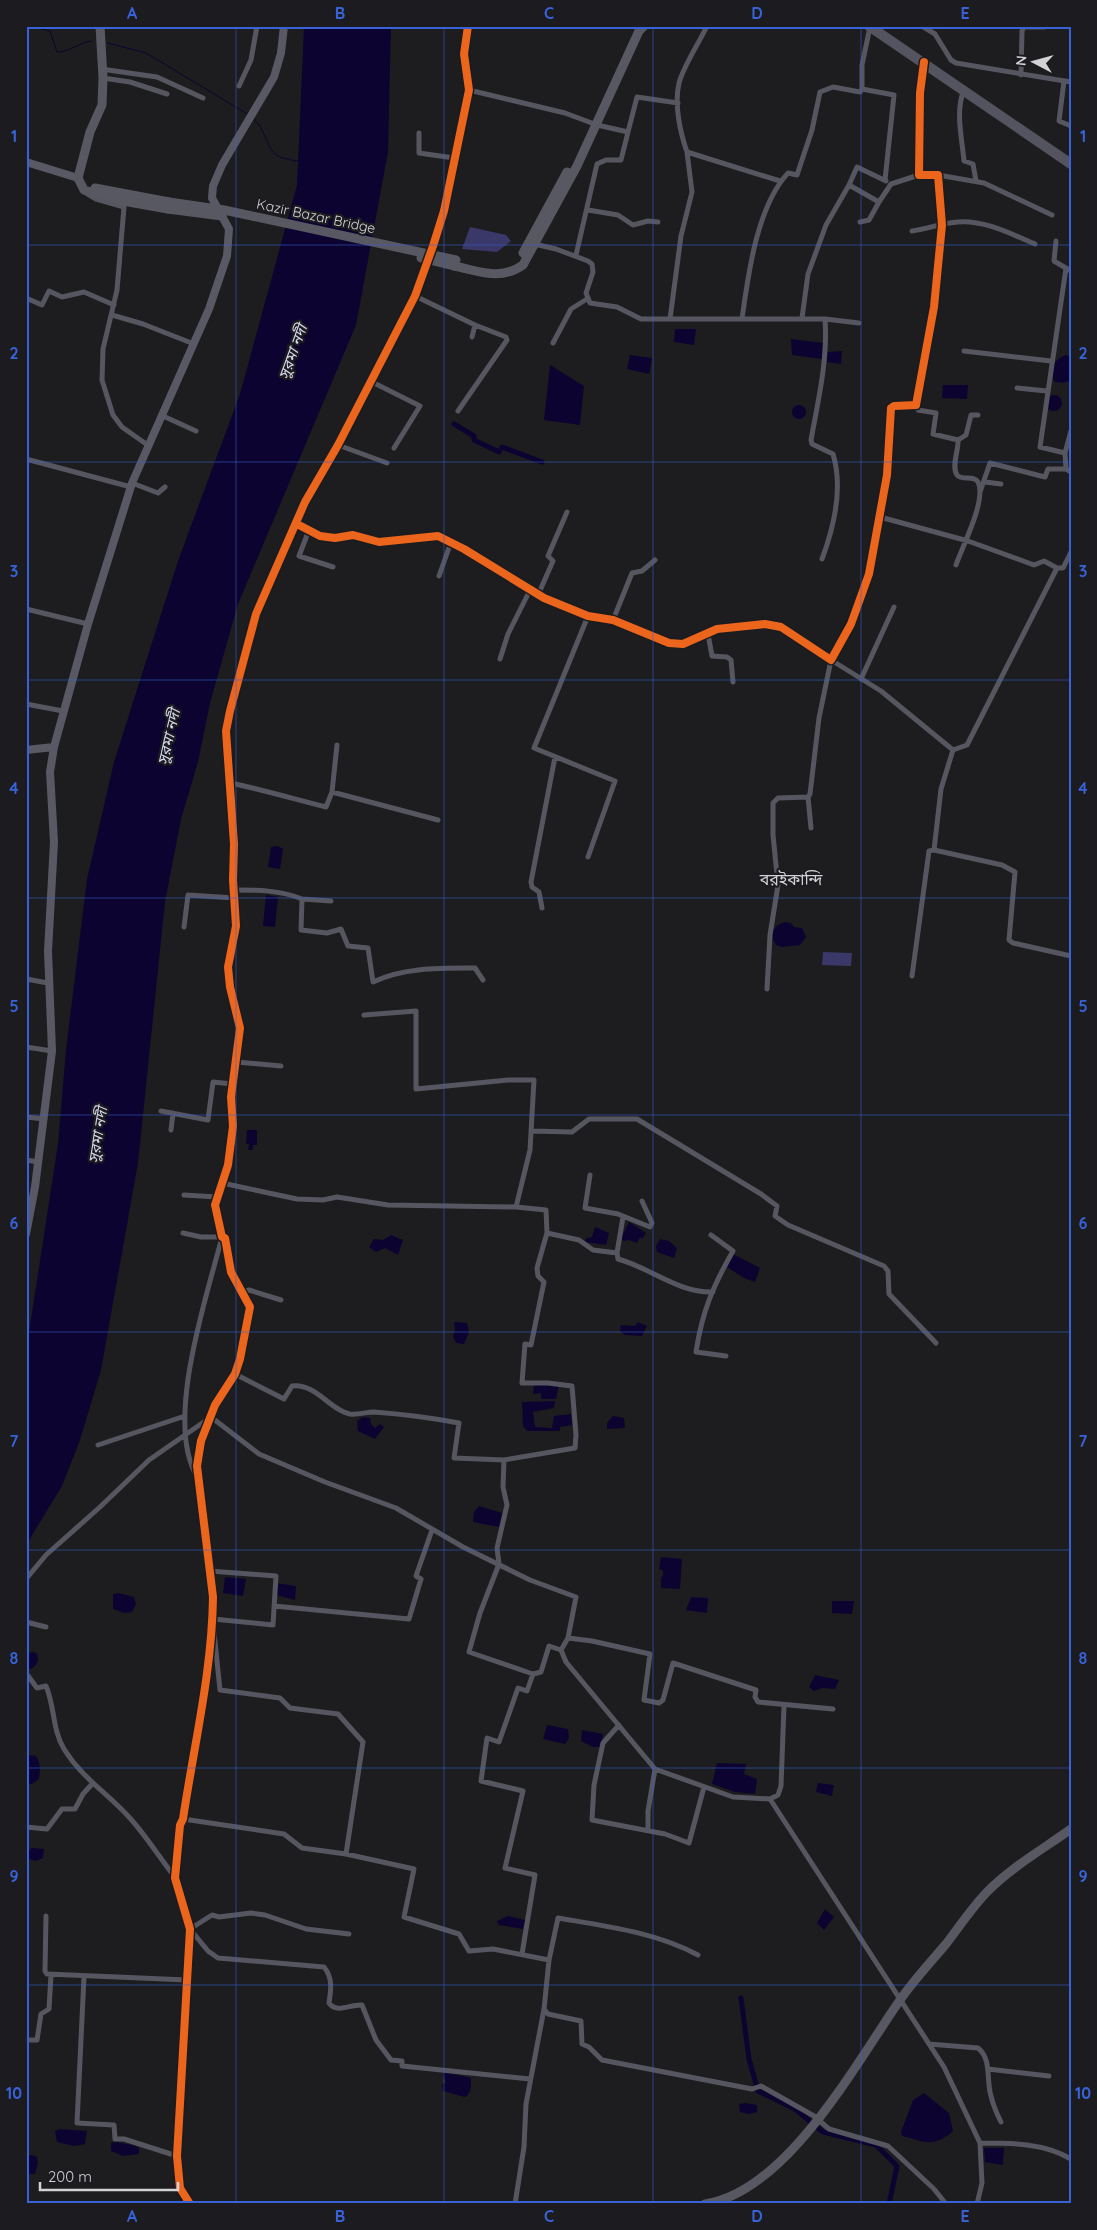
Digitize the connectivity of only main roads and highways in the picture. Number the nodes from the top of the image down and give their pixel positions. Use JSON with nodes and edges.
{"nodes":[{"id":1,"x":100,"y":26,"type":"edge"},
{"id":2,"x":638,"y":26,"type":"edge"},
{"id":3,"x":644,"y":26,"type":"edge"},
{"id":4,"x":872,"y":27,"type":"edge"},
{"id":5,"x":594,"y":124,"type":"junction"},
{"id":6,"x":1071,"y":164,"type":"edge"},
{"id":7,"x":1071,"y":1829,"type":"edge"},
{"id":8,"x":705,"y":2204,"type":"edge"}],
"edges":[{"from":1,"to":5,"type":"main road","bridge":true},
{"from":2,"to":5,"type":"main road"},
{"from":3,"to":5,"type":"main road"},
{"from":4,"to":6,"type":"highway"},
{"from":7,"to":8,"type":"main road"}]}
